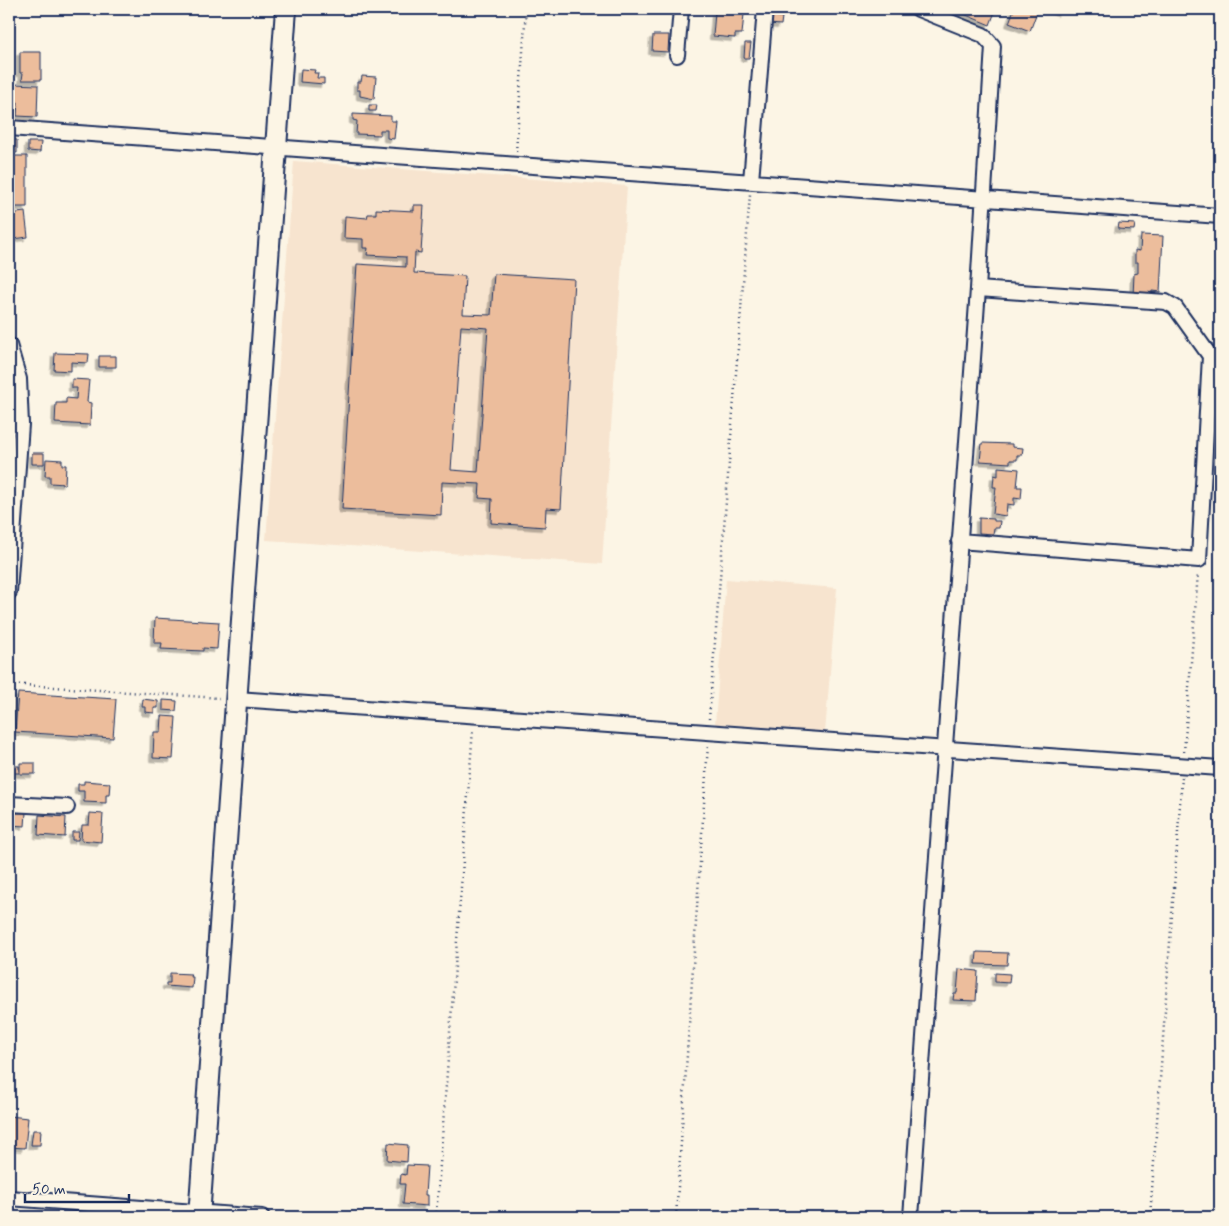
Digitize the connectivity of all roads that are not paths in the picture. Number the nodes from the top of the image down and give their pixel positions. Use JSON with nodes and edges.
{"nodes":[{"id":1,"x":286,"y":9,"type":"edge"},
{"id":2,"x":681,"y":9,"type":"edge"},
{"id":3,"x":765,"y":9,"type":"edge"},
{"id":4,"x":918,"y":9,"type":"edge"},
{"id":5,"x":677,"y":55,"type":"dead end"},
{"id":6,"x":9,"y":128,"type":"edge"},
{"id":7,"x":276,"y":148,"type":"junction"},
{"id":8,"x":750,"y":181,"type":"junction"},
{"id":9,"x":984,"y":199,"type":"junction"},
{"id":10,"x":1220,"y":216,"type":"edge"},
{"id":11,"x":978,"y":289,"type":"junction"},
{"id":12,"x":9,"y":345,"type":"edge"},
{"id":13,"x":959,"y":541,"type":"junction"},
{"id":14,"x":9,"y":592,"type":"edge"},
{"id":15,"x":237,"y":700,"type":"junction"},
{"id":16,"x":945,"y":749,"type":"junction"},
{"id":17,"x":1220,"y":768,"type":"edge"},
{"id":18,"x":9,"y":804,"type":"edge"},
{"id":19,"x":68,"y":806,"type":"dead end"},
{"id":20,"x":9,"y":1198,"type":"edge"},
{"id":21,"x":199,"y":1215,"type":"edge"},
{"id":22,"x":262,"y":1217,"type":"edge"},
{"id":23,"x":911,"y":1217,"type":"edge"}],
"edges":[{"from":1,"to":7,"type":"street"},
{"from":2,"to":5,"type":"street"},
{"from":3,"to":8,"type":"street"},
{"from":4,"to":9,"type":"street"},
{"from":6,"to":7,"type":"street"},
{"from":7,"to":8,"type":"street"},
{"from":7,"to":15,"type":"street"},
{"from":8,"to":9,"type":"street"},
{"from":9,"to":10,"type":"street"},
{"from":9,"to":11,"type":"street"},
{"from":11,"to":13,"type":"street"},
{"from":11,"to":13,"type":"street"},
{"from":12,"to":14,"type":"street"},
{"from":13,"to":16,"type":"street"},
{"from":15,"to":16,"type":"street"},
{"from":15,"to":21,"type":"street"},
{"from":16,"to":17,"type":"street"},
{"from":16,"to":23,"type":"street"},
{"from":18,"to":19,"type":"street"},
{"from":20,"to":21,"type":"street"},
{"from":21,"to":22,"type":"street"}]}
